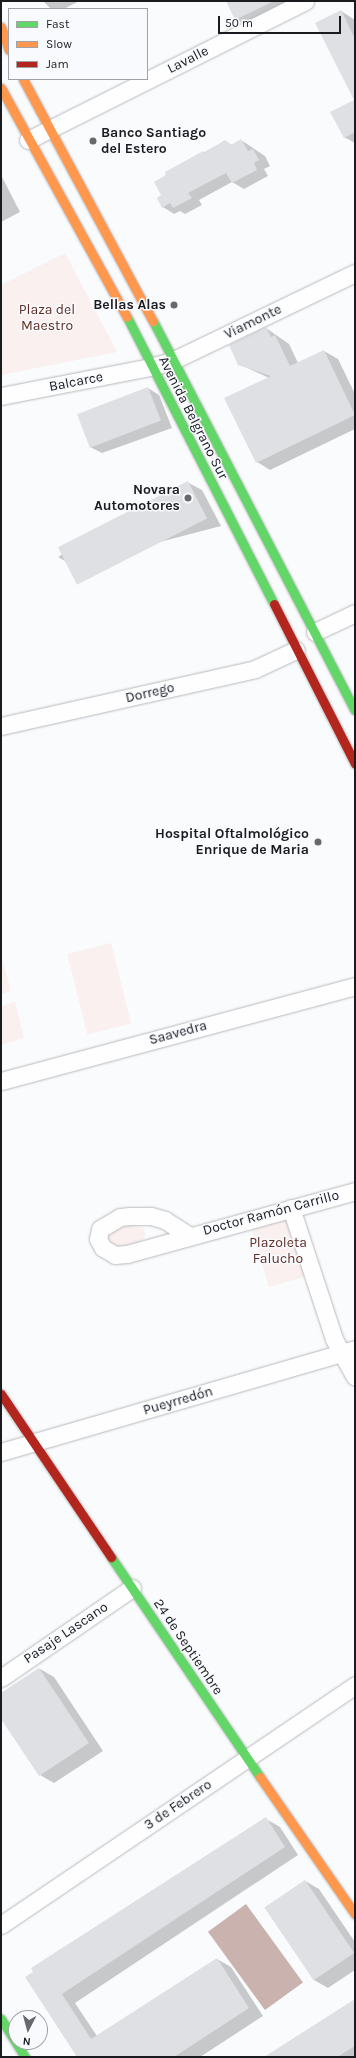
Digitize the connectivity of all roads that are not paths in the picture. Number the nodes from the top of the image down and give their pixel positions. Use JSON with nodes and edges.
{"nodes":[{"id":1,"x":305,"y":1,"type":"edge"},
{"id":2,"x":1,"y":26,"type":"edge"},
{"id":3,"x":8,"y":47,"type":"edge"},
{"id":4,"x":24,"y":80,"type":"edge"},
{"id":5,"x":148,"y":80,"type":"edge"},
{"id":6,"x":148,"y":80,"type":"edge"},
{"id":7,"x":1,"y":88,"type":"edge"},
{"id":8,"x":52,"y":128,"type":"junction"},
{"id":9,"x":28,"y":140,"type":"junction"},
{"id":10,"x":355,"y":273,"type":"edge"},
{"id":11,"x":172,"y":361,"type":"junction"},
{"id":12,"x":150,"y":367,"type":"junction"},
{"id":13,"x":1,"y":396,"type":"edge"},
{"id":14,"x":355,"y":613,"type":"edge"},
{"id":15,"x":315,"y":632,"type":"junction"},
{"id":16,"x":296,"y":650,"type":"junction"},
{"id":17,"x":355,"y":710,"type":"edge"},
{"id":18,"x":1,"y":726,"type":"edge"},
{"id":19,"x":355,"y":764,"type":"edge"},
{"id":20,"x":355,"y":986,"type":"edge"},
{"id":21,"x":1,"y":1081,"type":"edge"},
{"id":22,"x":355,"y":1191,"type":"edge"},
{"id":23,"x":291,"y":1208,"type":"junction"},
{"id":24,"x":188,"y":1235,"type":"dead end"},
{"id":25,"x":348,"y":1351,"type":"edge"},
{"id":26,"x":355,"y":1377,"type":"edge"},
{"id":27,"x":1,"y":1394,"type":"edge"},
{"id":28,"x":35,"y":1443,"type":"junction"},
{"id":29,"x":1,"y":1452,"type":"edge"},
{"id":30,"x":132,"y":1588,"type":"junction"},
{"id":31,"x":1,"y":1678,"type":"edge"},
{"id":32,"x":355,"y":1685,"type":"edge"},
{"id":33,"x":247,"y":1759,"type":"junction"},
{"id":34,"x":355,"y":1914,"type":"edge"},
{"id":35,"x":1,"y":1925,"type":"edge"},
{"id":36,"x":1,"y":2019,"type":"edge"},
{"id":37,"x":25,"y":2057,"type":"edge"}],
"edges":[{"from":1,"to":5,"type":"street","name":"Lavalle"},
{"from":2,"to":3,"type":"main road"},
{"from":4,"to":8,"type":"main road","name":"Avenida Belgrano Sur"},
{"from":6,"to":8,"type":"street","name":"Lavalle"},
{"from":7,"to":9,"type":"main road","name":"Avenida Belgrano Sur"},
{"from":8,"to":9,"type":"street","name":"Lavalle"},
{"from":8,"to":11,"type":"main road","name":"Avenida Belgrano Sur"},
{"from":9,"to":12,"type":"main road","name":"Avenida Belgrano Sur"},
{"from":10,"to":11,"type":"street","name":"Viamonte"},
{"from":11,"to":12,"type":"street","name":"Viamonte"},
{"from":11,"to":15,"type":"main road","name":"Avenida Belgrano Sur"},
{"from":12,"to":13,"type":"street","name":"Balcarce"},
{"from":12,"to":16,"type":"main road","name":"Avenida Belgrano Sur"},
{"from":14,"to":15,"type":"street"},
{"from":15,"to":17,"type":"main road","name":"Avenida Belgrano Sur"},
{"from":16,"to":18,"type":"street","name":"Dorrego"},
{"from":16,"to":19,"type":"main road","name":"Avenida Belgrano Sur"},
{"from":20,"to":21,"type":"street","name":"Saavedra"},
{"from":22,"to":23,"type":"street","name":"Doctor Ramón Carrillo"},
{"from":23,"to":24,"type":"street","name":"Doctor Ramón Carrillo"},
{"from":23,"to":25,"type":"street"},
{"from":25,"to":26,"type":"street"},
{"from":25,"to":28,"type":"street","name":"Pueyrredón"},
{"from":27,"to":28,"type":"main road","name":"24 de Septiembre"},
{"from":28,"to":29,"type":"street","name":"Pueyrredón"},
{"from":28,"to":30,"type":"main road","name":"24 de Septiembre"},
{"from":30,"to":31,"type":"street","name":"Pasaje Lascano"},
{"from":30,"to":33,"type":"main road","name":"24 de Septiembre"},
{"from":32,"to":33,"type":"street","name":"3 de Febrero"},
{"from":33,"to":34,"type":"main road","name":"24 de Septiembre"},
{"from":33,"to":35,"type":"street","name":"3 de Febrero"},
{"from":36,"to":37,"type":"main road"}]}
